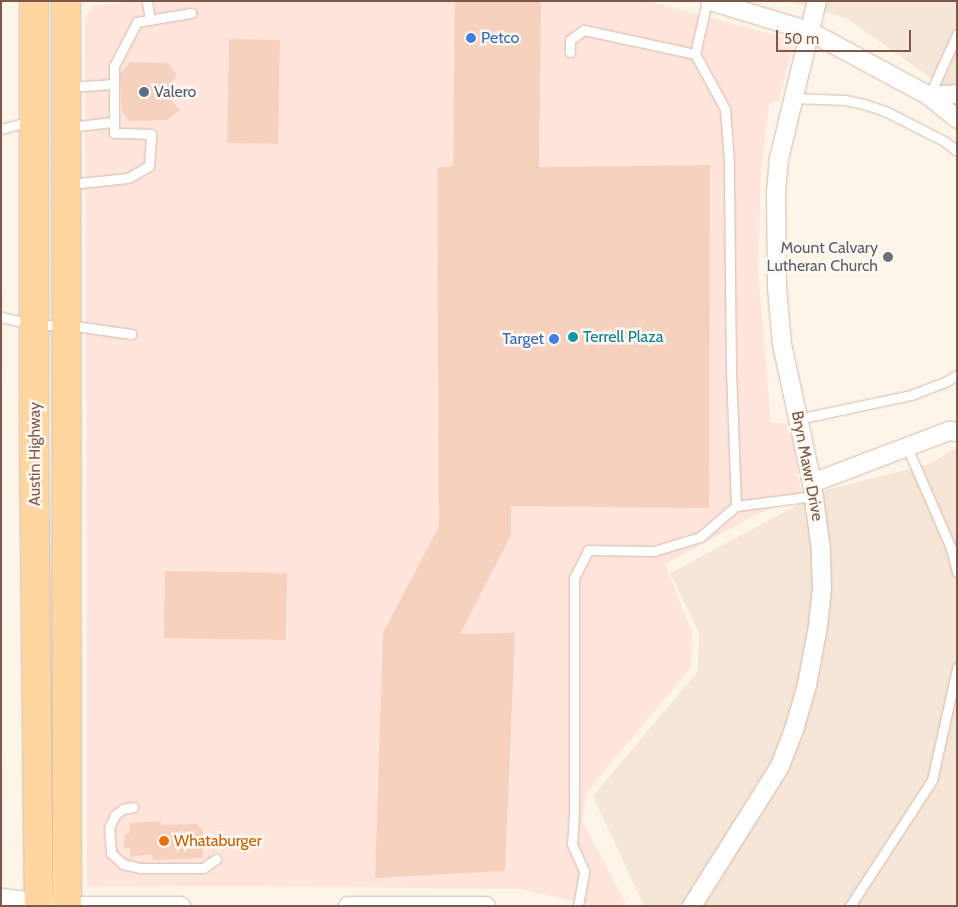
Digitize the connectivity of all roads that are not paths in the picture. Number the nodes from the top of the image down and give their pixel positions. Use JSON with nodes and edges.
{"nodes":[{"id":1,"x":34,"y":1,"type":"edge"},
{"id":2,"x":66,"y":1,"type":"edge"},
{"id":3,"x":147,"y":1,"type":"edge"},
{"id":4,"x":709,"y":1,"type":"edge"},
{"id":5,"x":817,"y":1,"type":"edge"},
{"id":6,"x":191,"y":13,"type":"dead end"},
{"id":7,"x":150,"y":20,"type":"junction"},
{"id":8,"x":809,"y":31,"type":"junction"},
{"id":9,"x":957,"y":34,"type":"edge"},
{"id":10,"x":570,"y":52,"type":"dead end"},
{"id":11,"x":694,"y":54,"type":"junction"},
{"id":12,"x":113,"y":84,"type":"junction"},
{"id":13,"x":67,"y":87,"type":"junction"},
{"id":14,"x":957,"y":94,"type":"edge"},
{"id":15,"x":929,"y":96,"type":"junction"},
{"id":16,"x":794,"y":98,"type":"junction"},
{"id":17,"x":957,"y":118,"type":"edge"},
{"id":18,"x":35,"y":119,"type":"junction"},
{"id":19,"x":113,"y":122,"type":"junction"},
{"id":20,"x":67,"y":127,"type":"junction"},
{"id":21,"x":1,"y":129,"type":"edge"},
{"id":22,"x":957,"y":151,"type":"edge"},
{"id":23,"x":68,"y":184,"type":"junction"},
{"id":24,"x":1,"y":317,"type":"edge"},
{"id":25,"x":68,"y":324,"type":"junction"},
{"id":26,"x":36,"y":325,"type":"junction"},
{"id":27,"x":131,"y":334,"type":"dead end"},
{"id":28,"x":957,"y":375,"type":"edge"},
{"id":29,"x":798,"y":419,"type":"junction"},
{"id":30,"x":954,"y":430,"type":"edge"},
{"id":31,"x":907,"y":447,"type":"junction"},
{"id":32,"x":813,"y":489,"type":"junction"},
{"id":33,"x":736,"y":506,"type":"junction"},
{"id":34,"x":957,"y":572,"type":"edge"},
{"id":35,"x":957,"y":668,"type":"edge"},
{"id":36,"x":132,"y":807,"type":"dead end"},
{"id":37,"x":216,"y":860,"type":"dead end"},
{"id":38,"x":1,"y":898,"type":"edge"},
{"id":39,"x":39,"y":904,"type":"edge"},
{"id":40,"x":67,"y":906,"type":"edge"},
{"id":41,"x":181,"y":906,"type":"edge"},
{"id":42,"x":348,"y":906,"type":"edge"},
{"id":43,"x":486,"y":906,"type":"edge"},
{"id":44,"x":578,"y":906,"type":"edge"},
{"id":45,"x":692,"y":906,"type":"edge"},
{"id":46,"x":850,"y":906,"type":"edge"}],
"edges":[{"from":1,"to":18,"type":"main road","name":"Austin Highway"},
{"from":2,"to":13,"type":"main road","name":"Austin Highway"},
{"from":3,"to":7,"type":"lane"},
{"from":4,"to":8,"type":"street"},
{"from":4,"to":11,"type":"lane"},
{"from":5,"to":8,"type":"street","name":"Bryn Mawr Drive"},
{"from":6,"to":7,"type":"lane"},
{"from":7,"to":12,"type":"lane"},
{"from":8,"to":15,"type":"street"},
{"from":8,"to":16,"type":"street","name":"Bryn Mawr Drive"},
{"from":9,"to":15,"type":"lane"},
{"from":10,"to":11,"type":"lane"},
{"from":11,"to":33,"type":"lane"},
{"from":12,"to":13,"type":"lane"},
{"from":12,"to":19,"type":"lane"},
{"from":13,"to":20,"type":"main road","name":"Austin Highway"},
{"from":14,"to":15,"type":"street"},
{"from":15,"to":17,"type":"street"},
{"from":16,"to":22,"type":"lane"},
{"from":16,"to":29,"type":"street","name":"Bryn Mawr Drive"},
{"from":18,"to":21,"type":"lane"},
{"from":18,"to":26,"type":"main road","name":"Austin Highway"},
{"from":19,"to":20,"type":"lane"},
{"from":19,"to":23,"type":"lane"},
{"from":20,"to":23,"type":"main road","name":"Austin Highway"},
{"from":23,"to":25,"type":"main road","name":"Austin Highway"},
{"from":24,"to":26,"type":"lane"},
{"from":25,"to":26,"type":"lane"},
{"from":25,"to":27,"type":"lane"},
{"from":25,"to":40,"type":"main road","name":"Austin Highway"},
{"from":26,"to":39,"type":"main road","name":"Austin Highway"},
{"from":28,"to":29,"type":"lane"},
{"from":29,"to":32,"type":"street","name":"Bryn Mawr Drive"},
{"from":30,"to":31,"type":"street"},
{"from":31,"to":32,"type":"street"},
{"from":31,"to":34,"type":"lane"},
{"from":32,"to":33,"type":"lane"},
{"from":32,"to":45,"type":"street","name":"Bryn Mawr Drive"},
{"from":33,"to":44,"type":"lane"},
{"from":35,"to":46,"type":"lane"},
{"from":36,"to":37,"type":"lane"},
{"from":38,"to":39,"type":"street"},
{"from":39,"to":40,"type":"street"},
{"from":40,"to":41,"type":"street"},
{"from":42,"to":43,"type":"street"}]}
